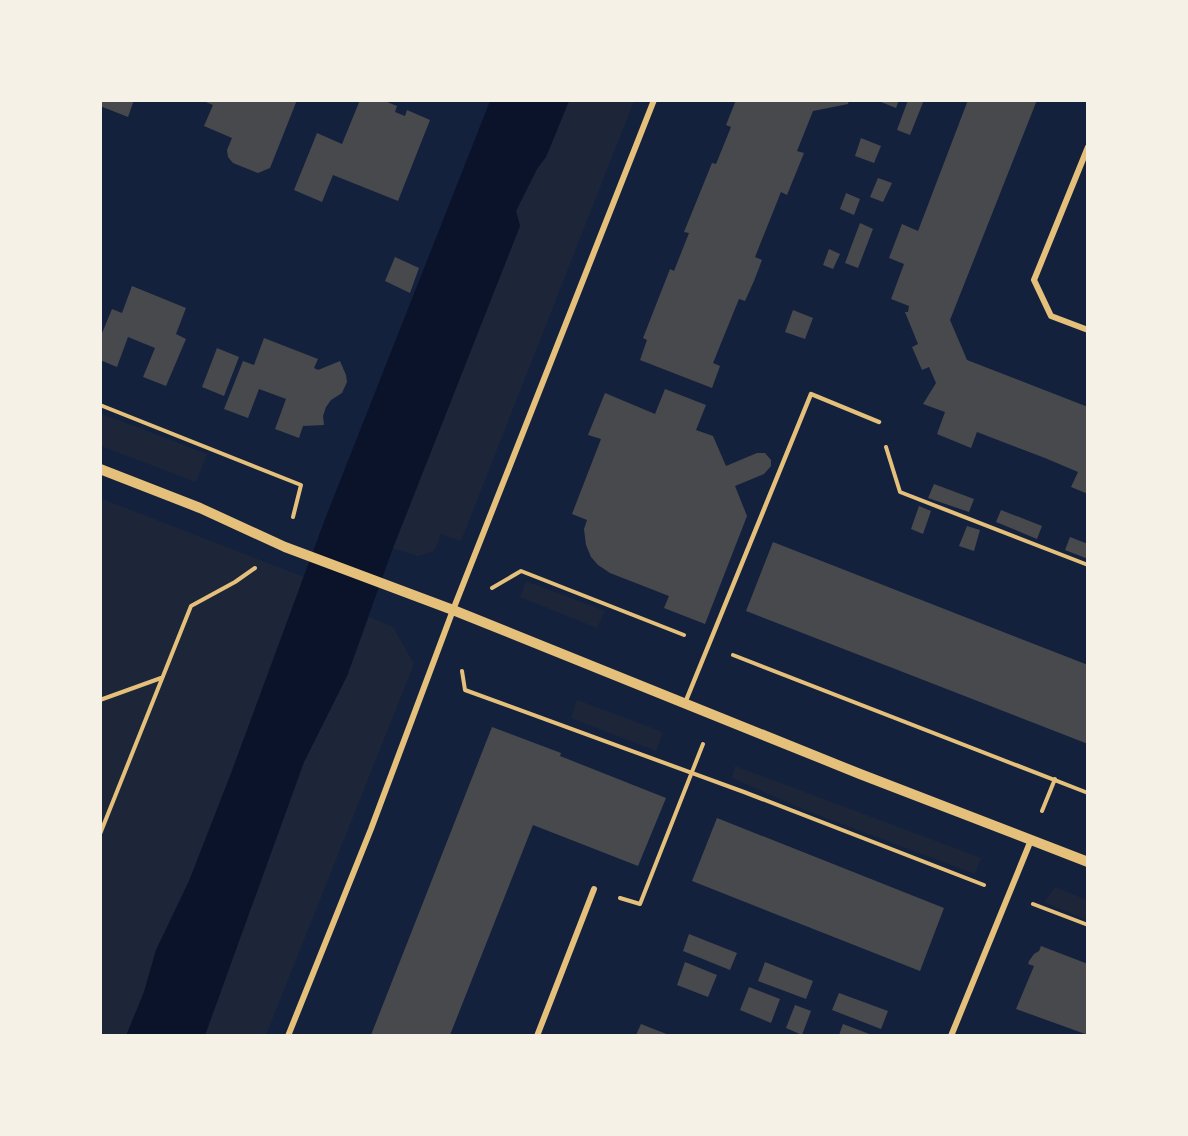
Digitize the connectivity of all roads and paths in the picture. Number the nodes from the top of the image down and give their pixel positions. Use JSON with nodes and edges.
{"nodes":[{"id":1,"x":654,"y":100,"type":"edge"},
{"id":2,"x":1088,"y":147,"type":"edge"},
{"id":3,"x":1088,"y":330,"type":"edge"},
{"id":4,"x":100,"y":405,"type":"edge"},
{"id":5,"x":879,"y":422,"type":"joint"},
{"id":6,"x":100,"y":469,"type":"edge"},
{"id":7,"x":285,"y":547,"type":"junction"},
{"id":8,"x":1088,"y":565,"type":"edge"},
{"id":9,"x":453,"y":610,"type":"junction"},
{"id":10,"x":708,"y":645,"type":"junction"},
{"id":11,"x":461,"y":668,"type":"dead end"},
{"id":12,"x":161,"y":678,"type":"junction"},
{"id":13,"x":100,"y":700,"type":"edge"},
{"id":14,"x":685,"y":703,"type":"junction"},
{"id":15,"x":715,"y":715,"type":"junction"},
{"id":16,"x":690,"y":773,"type":"junction"},
{"id":17,"x":1088,"y":793,"type":"edge"},
{"id":18,"x":100,"y":834,"type":"edge"},
{"id":19,"x":1031,"y":840,"type":"junction"},
{"id":20,"x":1088,"y":862,"type":"edge"},
{"id":21,"x":594,"y":889,"type":"joint"},
{"id":22,"x":1010,"y":894,"type":"junction"},
{"id":23,"x":1088,"y":925,"type":"edge"},
{"id":24,"x":288,"y":1035,"type":"edge"},
{"id":25,"x":537,"y":1035,"type":"edge"},
{"id":26,"x":951,"y":1035,"type":"edge"}],
"edges":[{"from":1,"to":9,"type":"street"},
{"from":2,"to":3,"type":"street"},
{"from":4,"to":7,"type":"path"},
{"from":5,"to":8,"type":"path"},
{"from":5,"to":10,"type":"lane"},
{"from":6,"to":7,"type":"street"},
{"from":7,"to":9,"type":"street"},
{"from":7,"to":12,"type":"path"},
{"from":9,"to":10,"type":"path"},
{"from":9,"to":14,"type":"street"},
{"from":9,"to":24,"type":"street"},
{"from":10,"to":14,"type":"lane"},
{"from":10,"to":17,"type":"path"},
{"from":11,"to":16,"type":"path"},
{"from":12,"to":13,"type":"path"},
{"from":12,"to":18,"type":"path"},
{"from":14,"to":15,"type":"street"},
{"from":15,"to":16,"type":"path"},
{"from":15,"to":19,"type":"street"},
{"from":16,"to":21,"type":"path"},
{"from":16,"to":22,"type":"path"},
{"from":19,"to":20,"type":"street"},
{"from":19,"to":22,"type":"street"},
{"from":21,"to":25,"type":"street"},
{"from":22,"to":23,"type":"path"},
{"from":22,"to":26,"type":"street"}]}
